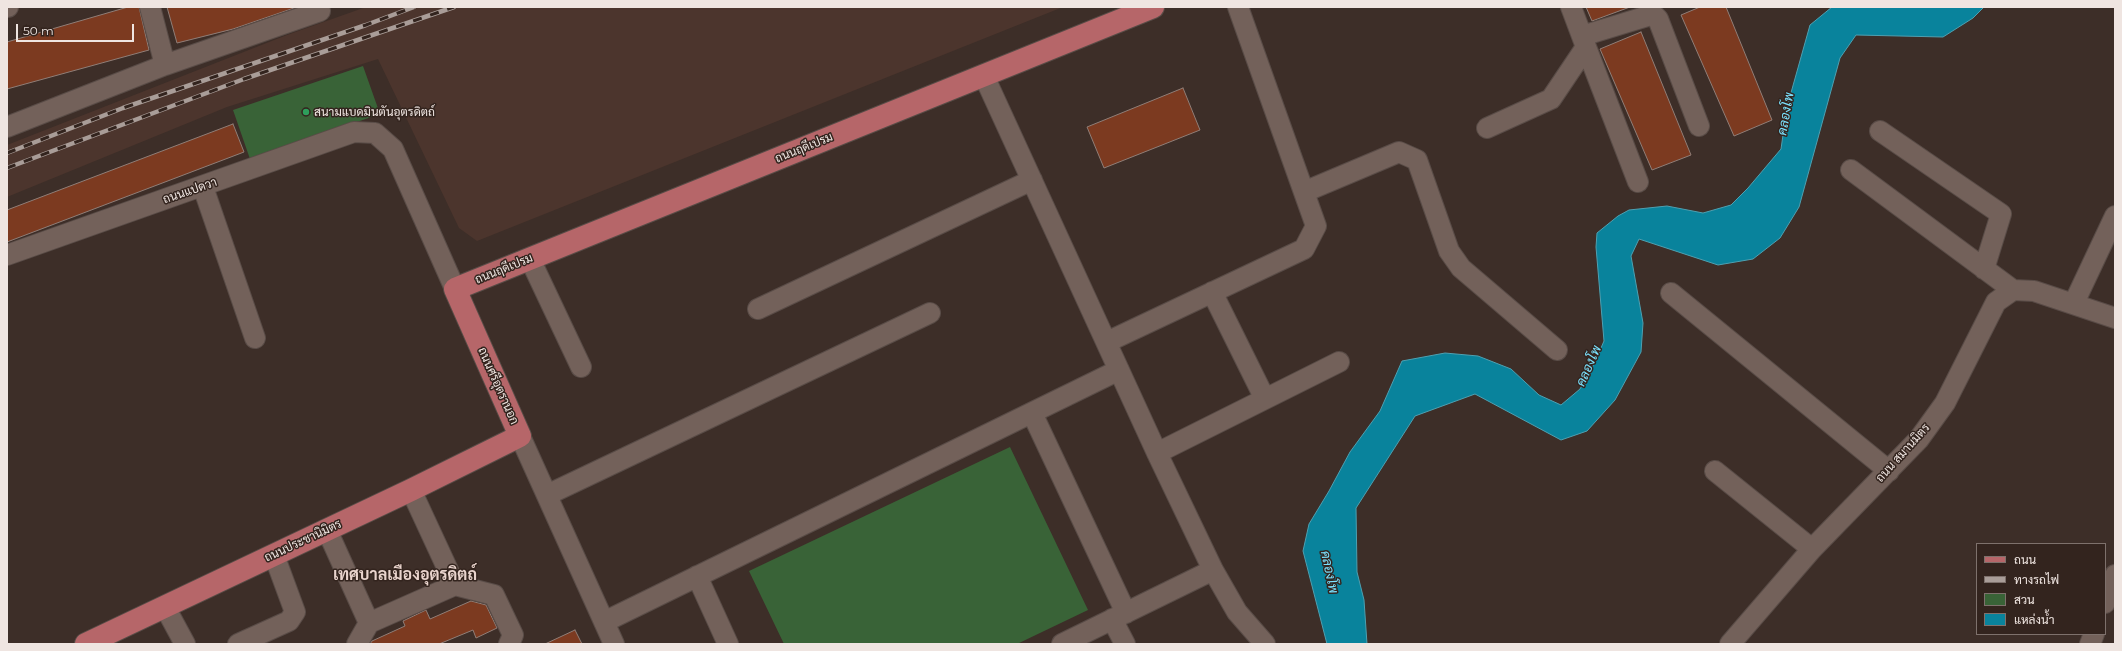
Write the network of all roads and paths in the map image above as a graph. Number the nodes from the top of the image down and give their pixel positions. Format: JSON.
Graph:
{"nodes":[{"id":1,"x":150,"y":7,"type":"edge"},
{"id":2,"x":319,"y":7,"type":"edge"},
{"id":3,"x":1153,"y":7,"type":"edge"},
{"id":4,"x":1238,"y":7,"type":"edge"},
{"id":5,"x":1571,"y":7,"type":"edge"},
{"id":6,"x":1584,"y":42,"type":"junction"},
{"id":7,"x":165,"y":65,"type":"junction"},
{"id":8,"x":984,"y":76,"type":"junction"},
{"id":9,"x":1699,"y":126,"type":"dead end"},
{"id":10,"x":7,"y":127,"type":"edge"},
{"id":11,"x":1487,"y":128,"type":"dead end"},
{"id":12,"x":1880,"y":131,"type":"dead end"},
{"id":13,"x":375,"y":133,"type":"joint"},
{"id":14,"x":1851,"y":170,"type":"dead end"},
{"id":15,"x":1032,"y":180,"type":"junction"},
{"id":16,"x":1638,"y":182,"type":"dead end"},
{"id":17,"x":203,"y":187,"type":"junction"},
{"id":18,"x":1304,"y":192,"type":"junction"},
{"id":19,"x":2115,"y":216,"type":"edge"},
{"id":20,"x":7,"y":255,"type":"edge"},
{"id":21,"x":530,"y":259,"type":"junction"},
{"id":22,"x":1984,"y":269,"type":"junction"},
{"id":23,"x":455,"y":289,"type":"junction"},
{"id":24,"x":2013,"y":290,"type":"junction"},
{"id":25,"x":1212,"y":292,"type":"junction"},
{"id":26,"x":1671,"y":293,"type":"dead end"},
{"id":27,"x":2074,"y":304,"type":"junction"},
{"id":28,"x":758,"y":309,"type":"dead end"},
{"id":29,"x":930,"y":313,"type":"dead end"},
{"id":30,"x":2115,"y":318,"type":"edge"},
{"id":31,"x":255,"y":338,"type":"dead end"},
{"id":32,"x":1107,"y":342,"type":"junction"},
{"id":33,"x":1557,"y":350,"type":"dead end"},
{"id":34,"x":1339,"y":362,"type":"dead end"},
{"id":35,"x":581,"y":367,"type":"dead end"},
{"id":36,"x":1119,"y":370,"type":"junction"},
{"id":37,"x":1265,"y":399,"type":"junction"},
{"id":38,"x":1032,"y":413,"type":"junction"},
{"id":39,"x":520,"y":436,"type":"junction"},
{"id":40,"x":1158,"y":453,"type":"junction"},
{"id":41,"x":1716,"y":471,"type":"dead end"},
{"id":42,"x":1889,"y":471,"type":"junction"},
{"id":43,"x":411,"y":490,"type":"junction"},
{"id":44,"x":546,"y":494,"type":"junction"},
{"id":45,"x":327,"y":530,"type":"junction"},
{"id":46,"x":1812,"y":549,"type":"junction"},
{"id":47,"x":274,"y":555,"type":"junction"},
{"id":48,"x":1213,"y":570,"type":"junction"},
{"id":49,"x":2115,"y":575,"type":"edge"},
{"id":50,"x":697,"y":576,"type":"junction"},
{"id":51,"x":455,"y":585,"type":"junction"},
{"id":52,"x":2106,"y":600,"type":"edge"},
{"id":53,"x":165,"y":607,"type":"junction"},
{"id":54,"x":1119,"y":616,"type":"junction"},
{"id":55,"x":604,"y":622,"type":"junction"},
{"id":56,"x":369,"y":623,"type":"junction"},
{"id":57,"x":93,"y":642,"type":"edge"},
{"id":58,"x":185,"y":644,"type":"edge"},
{"id":59,"x":238,"y":644,"type":"edge"},
{"id":60,"x":357,"y":644,"type":"edge"},
{"id":61,"x":509,"y":644,"type":"edge"},
{"id":62,"x":614,"y":644,"type":"edge"},
{"id":63,"x":728,"y":644,"type":"edge"},
{"id":64,"x":1062,"y":644,"type":"edge"},
{"id":65,"x":1125,"y":644,"type":"edge"},
{"id":66,"x":1265,"y":644,"type":"edge"},
{"id":67,"x":1730,"y":644,"type":"edge"}],
"edges":[{"from":1,"to":7,"type":"street"},
{"from":2,"to":7,"type":"street"},
{"from":3,"to":8,"type":"main road","name":"ถนนฤดีเปรม"},
{"from":4,"to":18,"type":"street"},
{"from":5,"to":6,"type":"street"},
{"from":6,"to":9,"type":"street"},
{"from":6,"to":11,"type":"street"},
{"from":6,"to":16,"type":"street"},
{"from":7,"to":10,"type":"street"},
{"from":8,"to":15,"type":"street"},
{"from":8,"to":21,"type":"main road","name":"ถนนฤดีเปรม"},
{"from":12,"to":22,"type":"street"},
{"from":13,"to":17,"type":"street","name":"ถนนแปดวา"},
{"from":13,"to":23,"type":"street","name":"ถนนศรีอุตรานอก"},
{"from":14,"to":22,"type":"street"},
{"from":15,"to":28,"type":"street"},
{"from":15,"to":32,"type":"street"},
{"from":17,"to":20,"type":"street","name":"ถนนแปดวา"},
{"from":17,"to":31,"type":"street"},
{"from":18,"to":25,"type":"street"},
{"from":18,"to":33,"type":"street"},
{"from":19,"to":27,"type":"street"},
{"from":21,"to":23,"type":"main road","name":"ถนนฤดีเปรม"},
{"from":21,"to":35,"type":"street"},
{"from":22,"to":24,"type":"street"},
{"from":23,"to":39,"type":"main road","name":"ถนนศรีอุตรานอก"},
{"from":24,"to":27,"type":"street"},
{"from":24,"to":42,"type":"street","name":"ถนน สมานมิตร"},
{"from":25,"to":32,"type":"street"},
{"from":25,"to":37,"type":"street"},
{"from":26,"to":42,"type":"street"},
{"from":27,"to":30,"type":"street"},
{"from":29,"to":44,"type":"street"},
{"from":32,"to":36,"type":"street"},
{"from":34,"to":37,"type":"street"},
{"from":36,"to":38,"type":"street"},
{"from":36,"to":40,"type":"street"},
{"from":37,"to":40,"type":"street"},
{"from":38,"to":50,"type":"street"},
{"from":38,"to":54,"type":"street"},
{"from":39,"to":43,"type":"main road","name":"ถนนประชานิมิตร"},
{"from":39,"to":44,"type":"street","name":"ถนนศรีอุตรานอก"},
{"from":40,"to":48,"type":"street"},
{"from":41,"to":46,"type":"street"},
{"from":42,"to":46,"type":"street","name":"ถนน สมานมิตร"},
{"from":43,"to":45,"type":"main road","name":"ถนนประชานิมิตร"},
{"from":43,"to":51,"type":"street"},
{"from":44,"to":55,"type":"street","name":"ถนนศรีอุตรานอก"},
{"from":45,"to":47,"type":"main road","name":"ถนนประชานิมิตร"},
{"from":45,"to":56,"type":"street"},
{"from":46,"to":67,"type":"street","name":"ถนน สมานมิตร"},
{"from":47,"to":53,"type":"main road","name":"ถนนประชานิมิตร"},
{"from":47,"to":59,"type":"street"},
{"from":48,"to":54,"type":"street"},
{"from":48,"to":66,"type":"street"},
{"from":49,"to":52,"type":"street"},
{"from":50,"to":55,"type":"street"},
{"from":50,"to":63,"type":"street"},
{"from":51,"to":56,"type":"street"},
{"from":51,"to":61,"type":"street"},
{"from":53,"to":57,"type":"main road","name":"ถนนประชานิมิตร"},
{"from":53,"to":58,"type":"street"},
{"from":54,"to":64,"type":"street"},
{"from":54,"to":65,"type":"street"},
{"from":55,"to":62,"type":"street","name":"ถนนศรีอุตรานอก"},
{"from":56,"to":60,"type":"street"}]}
